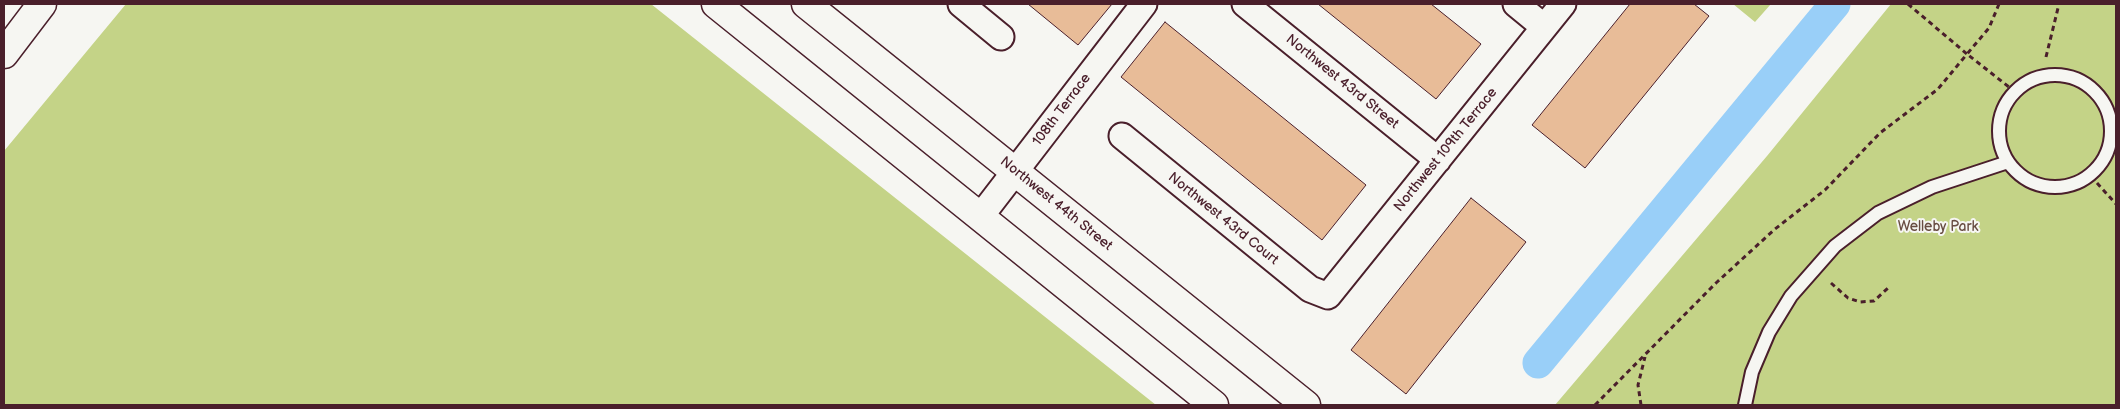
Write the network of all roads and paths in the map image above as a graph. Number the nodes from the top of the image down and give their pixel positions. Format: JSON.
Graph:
{"nodes":[{"id":1,"x":42,"y":4,"type":"edge"},
{"id":2,"x":716,"y":4,"type":"edge"},
{"id":3,"x":806,"y":4,"type":"edge"},
{"id":4,"x":961,"y":4,"type":"edge"},
{"id":5,"x":1144,"y":4,"type":"edge"},
{"id":6,"x":1245,"y":4,"type":"edge"},
{"id":7,"x":1516,"y":4,"type":"edge"},
{"id":8,"x":1563,"y":4,"type":"edge"},
{"id":9,"x":1908,"y":4,"type":"edge"},
{"id":10,"x":1999,"y":4,"type":"edge"},
{"id":11,"x":2059,"y":4,"type":"edge"},
{"id":12,"x":1544,"y":26,"type":"junction"},
{"id":13,"x":1001,"y":37,"type":"dead end"},
{"id":14,"x":4,"y":54,"type":"edge"},
{"id":15,"x":1967,"y":54,"type":"junction"},
{"id":16,"x":2046,"y":57,"type":"dead end"},
{"id":17,"x":2014,"y":91,"type":"junction"},
{"id":18,"x":1122,"y":136,"type":"dead end"},
{"id":19,"x":1438,"y":160,"type":"junction"},
{"id":20,"x":2008,"y":162,"type":"junction"},
{"id":21,"x":1016,"y":172,"type":"junction"},
{"id":22,"x":2097,"y":183,"type":"dead end"},
{"id":23,"x":2116,"y":204,"type":"edge"},
{"id":24,"x":980,"y":217,"type":"junction"},
{"id":25,"x":1825,"y":277,"type":"dead end"},
{"id":26,"x":1888,"y":288,"type":"dead end"},
{"id":27,"x":1328,"y":296,"type":"joint"},
{"id":28,"x":1646,"y":354,"type":"junction"},
{"id":29,"x":1214,"y":405,"type":"edge"},
{"id":30,"x":1306,"y":405,"type":"edge"},
{"id":31,"x":1595,"y":405,"type":"edge"},
{"id":32,"x":1641,"y":405,"type":"edge"},
{"id":33,"x":1745,"y":405,"type":"edge"}],
"edges":[{"from":1,"to":14,"type":"street"},
{"from":2,"to":24,"type":"street"},
{"from":3,"to":21,"type":"street","name":"Northwest 44th Street"},
{"from":4,"to":13,"type":"street"},
{"from":5,"to":21,"type":"street","name":"108th Terrace"},
{"from":6,"to":19,"type":"street","name":"Northwest 43rd Street"},
{"from":7,"to":12,"type":"street"},
{"from":8,"to":12,"type":"street","name":"Northwest 109th Terrace"},
{"from":9,"to":15,"type":"path"},
{"from":10,"to":15,"type":"path"},
{"from":11,"to":16,"type":"path"},
{"from":12,"to":19,"type":"street","name":"Northwest 109th Terrace"},
{"from":15,"to":17,"type":"path"},
{"from":15,"to":28,"type":"path"},
{"from":17,"to":20,"type":"lane"},
{"from":17,"to":20,"type":"lane"},
{"from":18,"to":27,"type":"street","name":"Northwest 43rd Court"},
{"from":19,"to":27,"type":"street","name":"Northwest 109th Terrace"},
{"from":20,"to":33,"type":"lane"},
{"from":21,"to":24,"type":"street","name":"108th Terrace"},
{"from":21,"to":30,"type":"street","name":"Northwest 44th Street"},
{"from":22,"to":23,"type":"path"},
{"from":24,"to":29,"type":"street"},
{"from":25,"to":26,"type":"path"},
{"from":28,"to":31,"type":"path"},
{"from":28,"to":32,"type":"path"}]}
